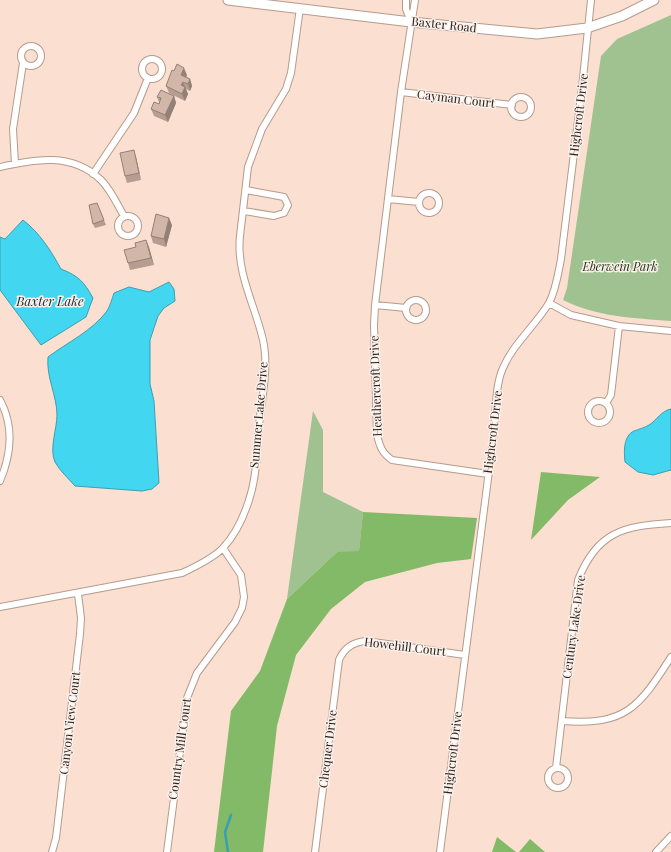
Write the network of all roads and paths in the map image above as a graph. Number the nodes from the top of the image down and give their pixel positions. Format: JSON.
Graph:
{"nodes":[{"id":1,"x":228,"y":0,"type":"edge"},
{"id":2,"x":406,"y":0,"type":"edge"},
{"id":3,"x":415,"y":0,"type":"edge"},
{"id":4,"x":591,"y":0,"type":"edge"},
{"id":5,"x":654,"y":0,"type":"edge"},
{"id":6,"x":300,"y":8,"type":"junction"},
{"id":7,"x":411,"y":22,"type":"junction"},
{"id":8,"x":587,"y":28,"type":"junction"},
{"id":9,"x":24,"y":63,"type":"dead end"},
{"id":10,"x":148,"y":78,"type":"dead end"},
{"id":11,"x":401,"y":92,"type":"junction"},
{"id":12,"x":512,"y":105,"type":"dead end"},
{"id":13,"x":15,"y":164,"type":"junction"},
{"id":14,"x":0,"y":167,"type":"edge"},
{"id":15,"x":93,"y":174,"type":"junction"},
{"id":16,"x":246,"y":190,"type":"junction"},
{"id":17,"x":388,"y":199,"type":"junction"},
{"id":18,"x":419,"y":202,"type":"dead end"},
{"id":19,"x":244,"y":211,"type":"junction"},
{"id":20,"x":124,"y":216,"type":"dead end"},
{"id":21,"x":549,"y":303,"type":"junction"},
{"id":22,"x":375,"y":305,"type":"junction"},
{"id":23,"x":406,"y":308,"type":"dead end"},
{"id":24,"x":619,"y":326,"type":"junction"},
{"id":25,"x":671,"y":331,"type":"edge"},
{"id":26,"x":0,"y":400,"type":"edge"},
{"id":27,"x":606,"y":404,"type":"dead end"},
{"id":28,"x":488,"y":474,"type":"junction"},
{"id":29,"x":0,"y":481,"type":"edge"},
{"id":30,"x":671,"y":523,"type":"edge"},
{"id":31,"x":223,"y":548,"type":"junction"},
{"id":32,"x":78,"y":594,"type":"junction"},
{"id":33,"x":0,"y":607,"type":"edge"},
{"id":34,"x":346,"y":648,"type":"joint"},
{"id":35,"x":464,"y":655,"type":"junction"},
{"id":36,"x":671,"y":657,"type":"edge"},
{"id":37,"x":562,"y":721,"type":"junction"},
{"id":38,"x":556,"y":768,"type":"dead end"},
{"id":39,"x":671,"y":836,"type":"edge"},
{"id":40,"x":52,"y":852,"type":"edge"},
{"id":41,"x":166,"y":852,"type":"edge"},
{"id":42,"x":315,"y":852,"type":"edge"},
{"id":43,"x":440,"y":852,"type":"edge"},
{"id":44,"x":656,"y":852,"type":"edge"}],
"edges":[{"from":1,"to":6,"type":"main road","name":"Baxter Road"},
{"from":2,"to":7,"type":"street","name":"Heathercroft Drive"},
{"from":3,"to":7,"type":"street","name":"Heathercroft Drive"},
{"from":4,"to":8,"type":"street","name":"Highcroft Drive"},
{"from":5,"to":8,"type":"main road","name":"Baxter Road"},
{"from":6,"to":7,"type":"main road","name":"Baxter Road"},
{"from":6,"to":16,"type":"street","name":"Summer Lake Drive"},
{"from":7,"to":8,"type":"main road","name":"Baxter Road"},
{"from":7,"to":11,"type":"street","name":"Heathercroft Drive"},
{"from":8,"to":21,"type":"street","name":"Highcroft Drive"},
{"from":9,"to":13,"type":"street"},
{"from":10,"to":15,"type":"street"},
{"from":11,"to":12,"type":"street","name":"Cayman Court"},
{"from":11,"to":17,"type":"street","name":"Heathercroft Drive"},
{"from":13,"to":14,"type":"street"},
{"from":13,"to":15,"type":"street"},
{"from":15,"to":20,"type":"street"},
{"from":16,"to":19,"type":"street","name":"Summer Lake Drive"},
{"from":16,"to":19,"type":"street"},
{"from":17,"to":18,"type":"street"},
{"from":17,"to":22,"type":"street","name":"Heathercroft Drive"},
{"from":19,"to":31,"type":"street","name":"Summer Lake Drive"},
{"from":21,"to":24,"type":"street"},
{"from":21,"to":28,"type":"street","name":"Highcroft Drive"},
{"from":22,"to":23,"type":"street"},
{"from":22,"to":28,"type":"street","name":"Heathercroft Drive"},
{"from":24,"to":25,"type":"street"},
{"from":24,"to":27,"type":"street"},
{"from":26,"to":29,"type":"street"},
{"from":28,"to":35,"type":"street","name":"Highcroft Drive"},
{"from":30,"to":37,"type":"street","name":"Century Lake Drive"},
{"from":31,"to":32,"type":"street","name":"Summer Lake Drive"},
{"from":31,"to":41,"type":"street","name":"Country Mill Court"},
{"from":32,"to":33,"type":"street","name":"Summer Lake Drive"},
{"from":32,"to":40,"type":"street","name":"Canyon View Court"},
{"from":34,"to":35,"type":"street","name":"Howehill Court"},
{"from":34,"to":42,"type":"street","name":"Chequer Drive"},
{"from":35,"to":43,"type":"street","name":"Highcroft Drive"},
{"from":36,"to":37,"type":"street"},
{"from":37,"to":38,"type":"street","name":"Century Lake Drive"},
{"from":39,"to":44,"type":"street"}]}
